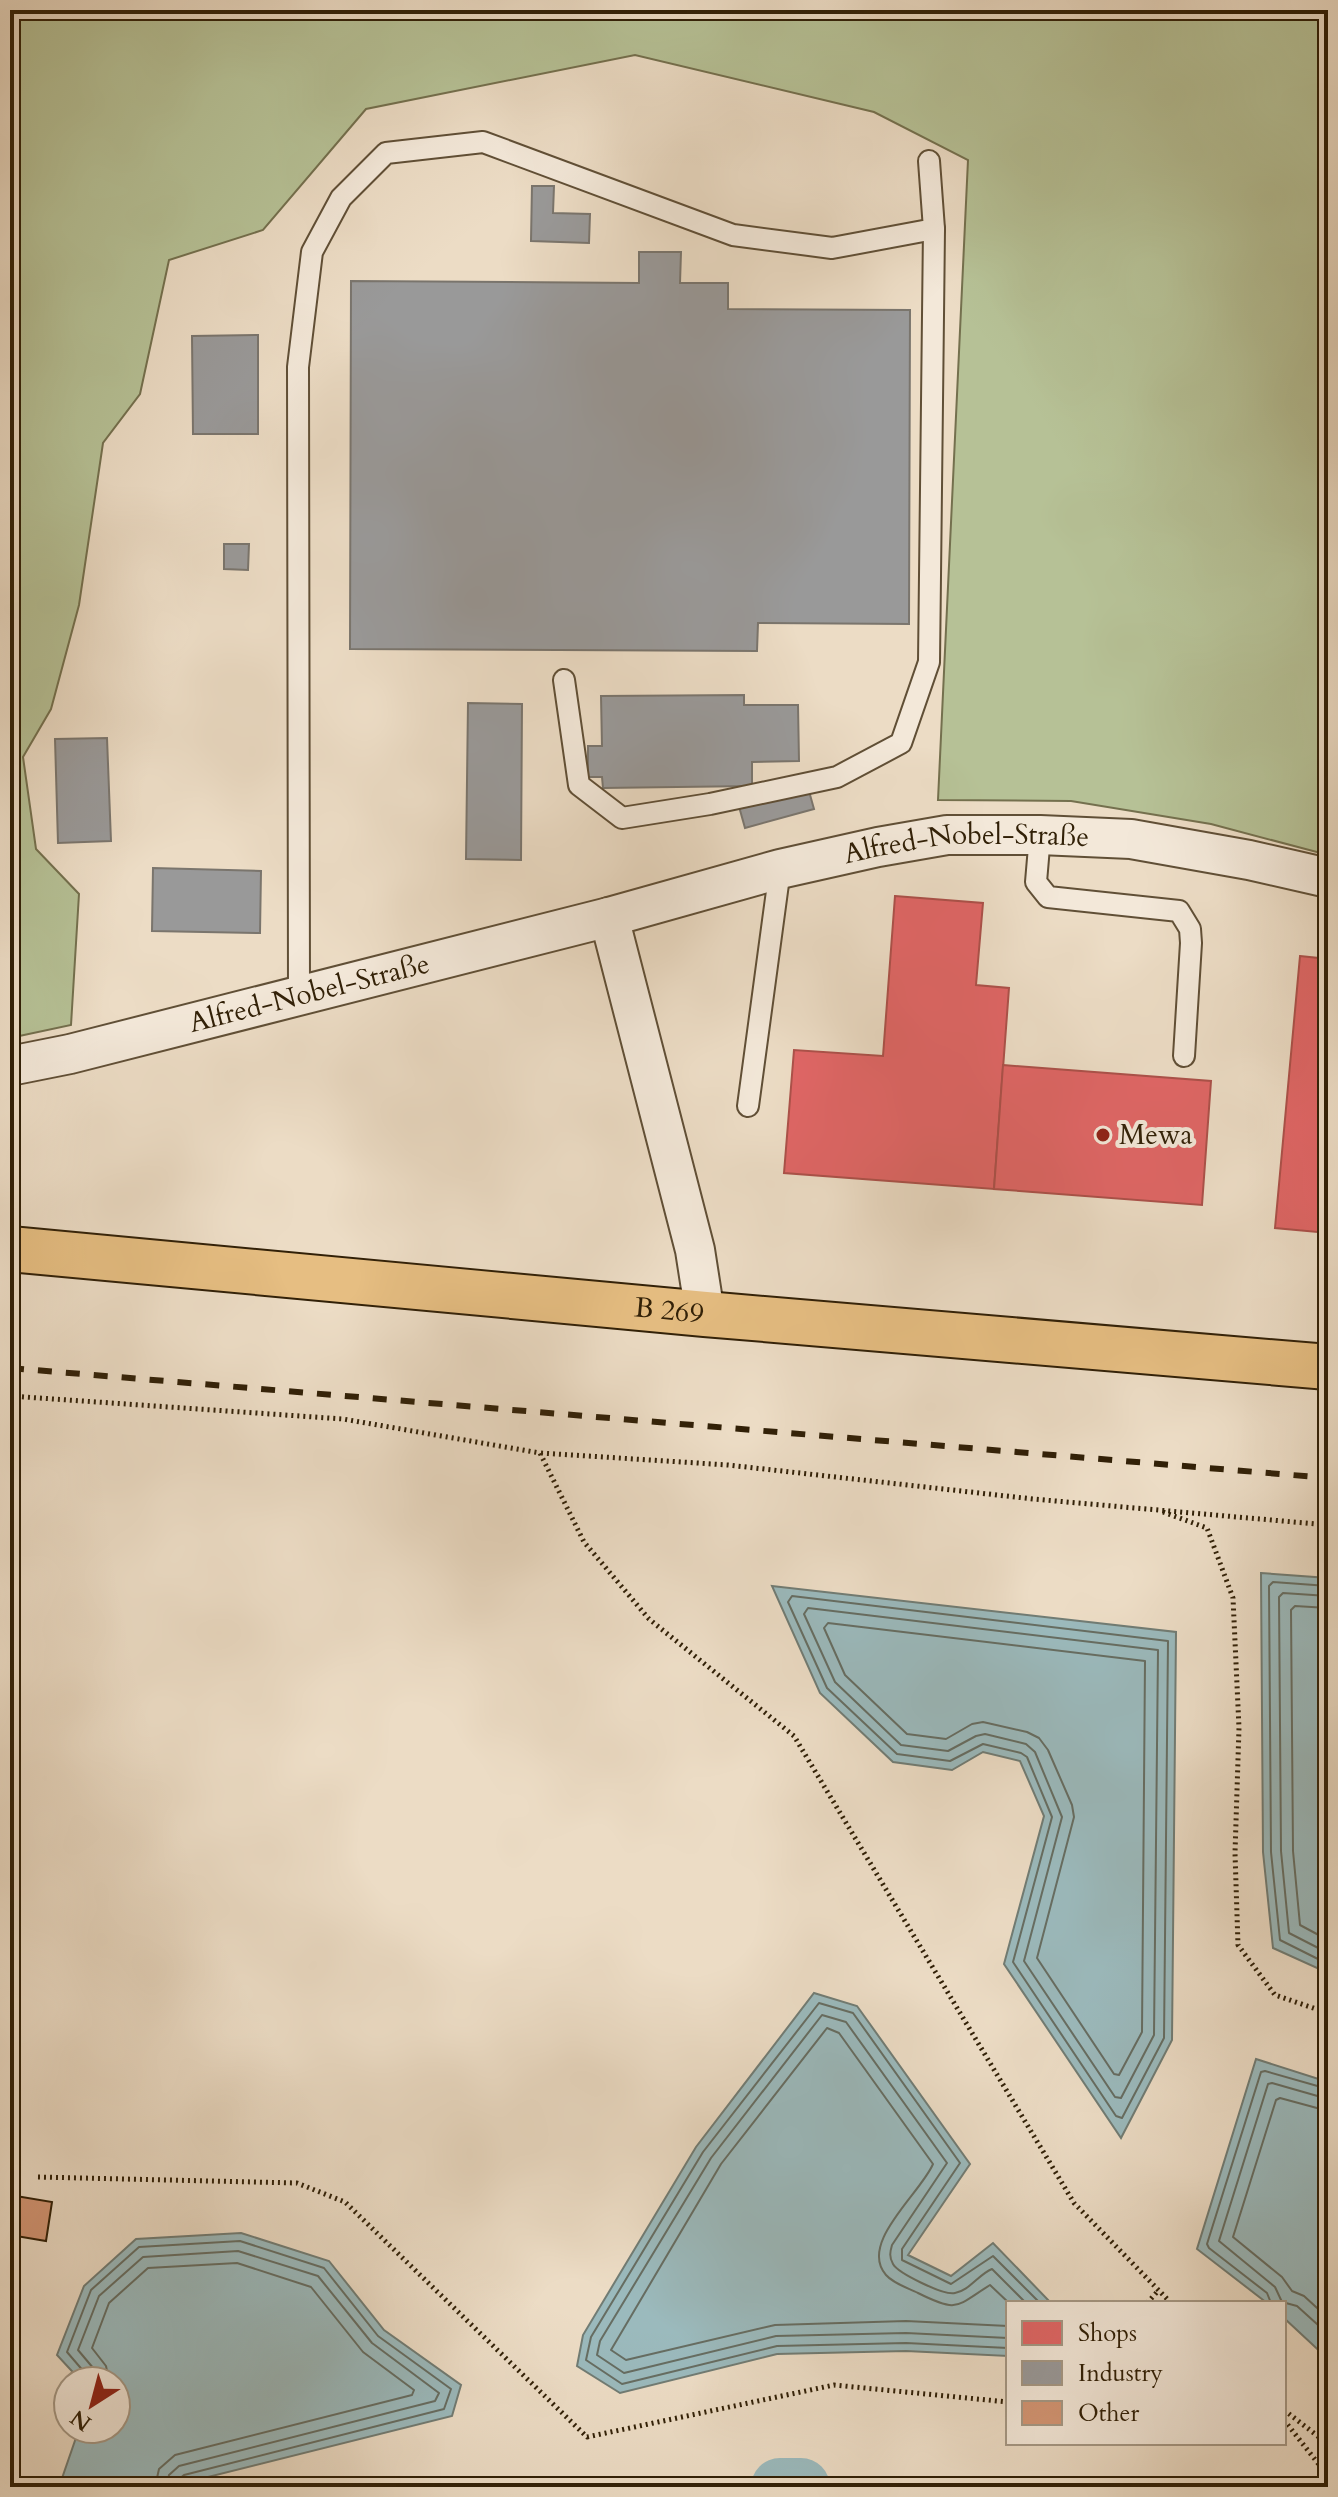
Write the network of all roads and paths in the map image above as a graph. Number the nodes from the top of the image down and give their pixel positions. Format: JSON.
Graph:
{"nodes":[{"id":1,"x":929,"y":161,"type":"dead end"},
{"id":2,"x":934,"y":229,"type":"junction"},
{"id":3,"x":564,"y":680,"type":"dead end"},
{"id":4,"x":1040,"y":835,"type":"junction"},
{"id":5,"x":780,"y":869,"type":"junction"},
{"id":6,"x":1328,"y":878,"type":"edge"},
{"id":7,"x":609,"y":917,"type":"junction"},
{"id":8,"x":299,"y":996,"type":"junction"},
{"id":9,"x":1184,"y":1056,"type":"dead end"},
{"id":10,"x":10,"y":1066,"type":"edge"},
{"id":11,"x":748,"y":1106,"type":"dead end"},
{"id":12,"x":10,"y":1249,"type":"edge"},
{"id":13,"x":705,"y":1314,"type":"junction"},
{"id":14,"x":1328,"y":1367,"type":"edge"},
{"id":15,"x":10,"y":1396,"type":"edge"},
{"id":16,"x":540,"y":1453,"type":"junction"},
{"id":17,"x":1154,"y":1509,"type":"junction"},
{"id":18,"x":1328,"y":1525,"type":"edge"},
{"id":19,"x":1328,"y":2013,"type":"edge"},
{"id":20,"x":38,"y":2177,"type":"dead end"},
{"id":21,"x":1158,"y":2291,"type":"junction"},
{"id":22,"x":1149,"y":2301,"type":"edge"},
{"id":23,"x":1169,"y":2301,"type":"edge"},
{"id":24,"x":1006,"y":2402,"type":"edge"},
{"id":25,"x":1286,"y":2412,"type":"edge"},
{"id":26,"x":1286,"y":2423,"type":"edge"},
{"id":27,"x":1328,"y":2444,"type":"edge"},
{"id":28,"x":1328,"y":2476,"type":"edge"}],
"edges":[{"from":1,"to":2,"type":"lane"},
{"from":2,"to":3,"type":"lane"},
{"from":2,"to":8,"type":"lane"},
{"from":4,"to":5,"type":"street","name":"Alfred-Nobel-Straße"},
{"from":4,"to":6,"type":"street","name":"Alfred-Nobel-Straße"},
{"from":4,"to":9,"type":"lane"},
{"from":5,"to":7,"type":"street","name":"Alfred-Nobel-Straße"},
{"from":5,"to":11,"type":"lane"},
{"from":7,"to":8,"type":"street","name":"Alfred-Nobel-Straße"},
{"from":7,"to":13,"type":"street"},
{"from":8,"to":10,"type":"street","name":"Alfred-Nobel-Straße"},
{"from":12,"to":13,"type":"main road","name":"B 269","number":"B 269"},
{"from":13,"to":14,"type":"main road","name":"B 269","number":"B 269"},
{"from":15,"to":16,"type":"path"},
{"from":16,"to":17,"type":"path"},
{"from":16,"to":21,"type":"path"},
{"from":17,"to":18,"type":"path"},
{"from":17,"to":19,"type":"path"},
{"from":20,"to":24,"type":"path"},
{"from":21,"to":22,"type":"path"},
{"from":21,"to":23,"type":"path"},
{"from":25,"to":27,"type":"path"},
{"from":26,"to":28,"type":"path"}]}
